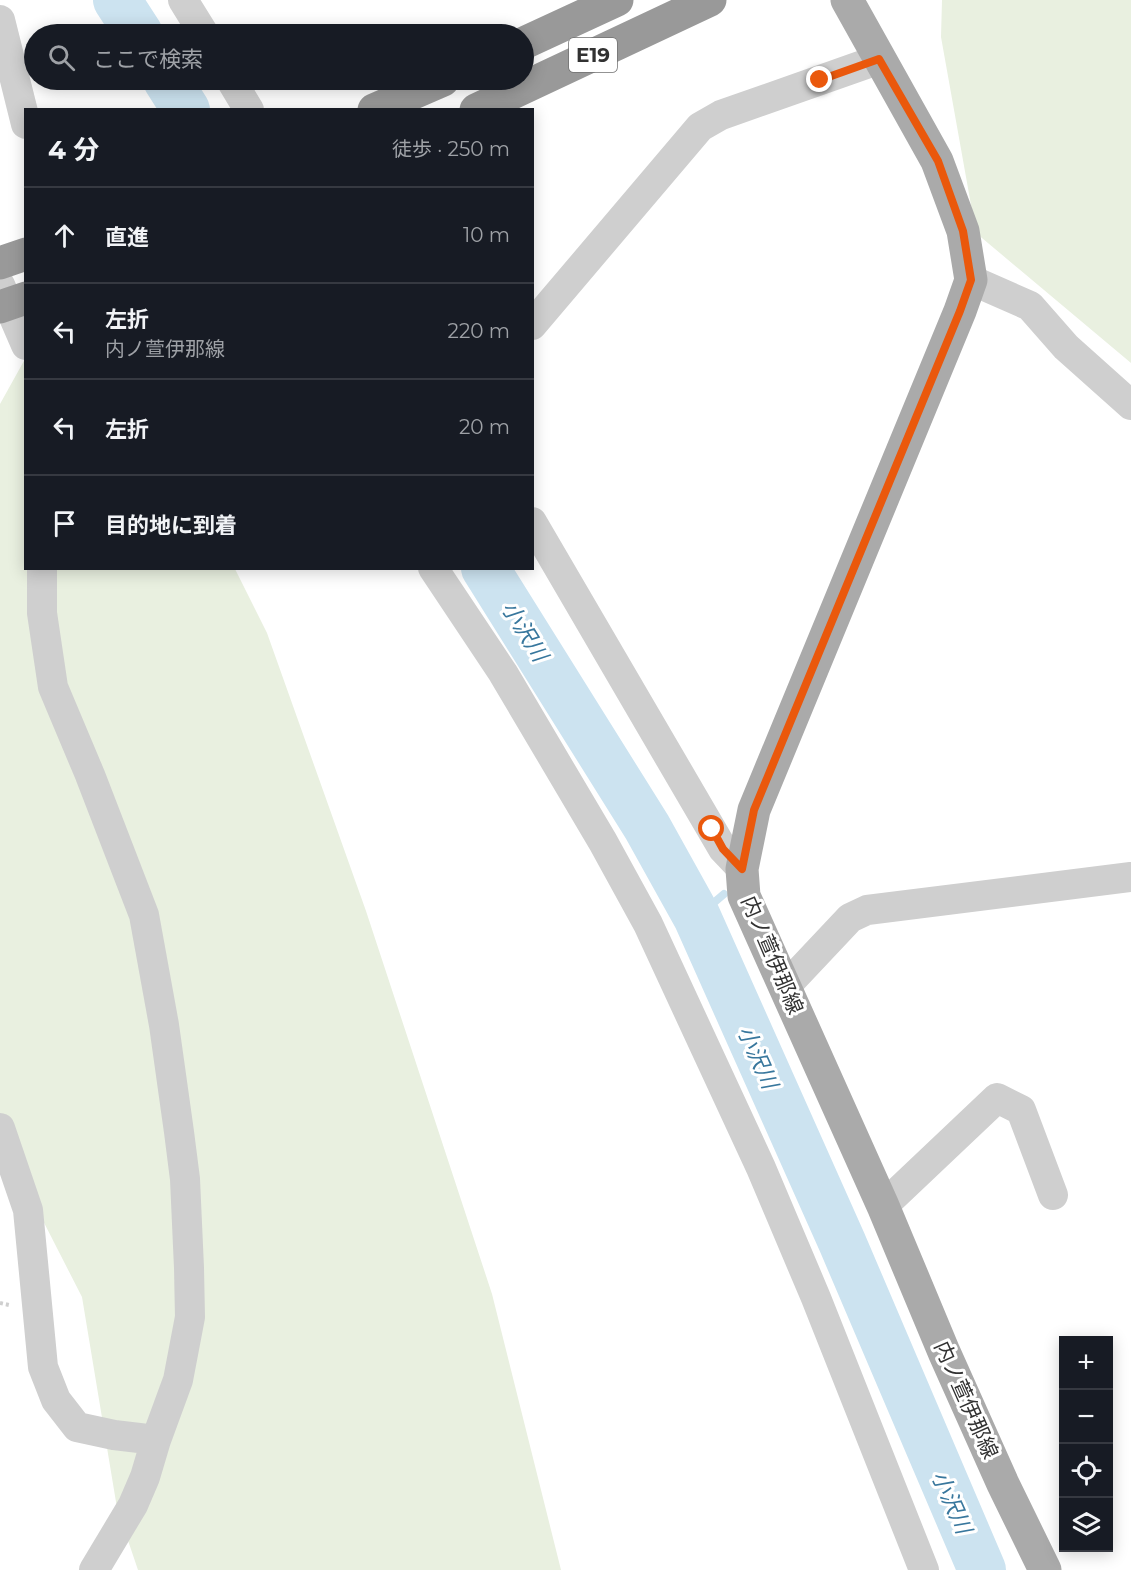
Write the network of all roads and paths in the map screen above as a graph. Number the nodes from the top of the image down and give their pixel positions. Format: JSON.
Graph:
{"nodes":[{"id":1,"x":183,"y":0,"type":"edge"},
{"id":2,"x":616,"y":0,"type":"edge"},
{"id":3,"x":710,"y":0,"type":"edge"},
{"id":4,"x":847,"y":0,"type":"edge"},
{"id":5,"x":0,"y":20,"type":"edge"},
{"id":6,"x":198,"y":24,"type":"edge"},
{"id":7,"x":534,"y":39,"type":"edge"},
{"id":8,"x":879,"y":59,"type":"junction"},
{"id":9,"x":534,"y":83,"type":"edge"},
{"id":10,"x":237,"y":90,"type":"edge"},
{"id":11,"x":420,"y":90,"type":"edge"},
{"id":12,"x":519,"y":90,"type":"edge"},
{"id":13,"x":248,"y":108,"type":"edge"},
{"id":14,"x":379,"y":108,"type":"edge"},
{"id":15,"x":480,"y":108,"type":"edge"},
{"id":16,"x":24,"y":116,"type":"edge"},
{"id":17,"x":24,"y":255,"type":"edge"},
{"id":18,"x":0,"y":263,"type":"edge"},
{"id":19,"x":971,"y":280,"type":"junction"},
{"id":20,"x":0,"y":285,"type":"edge"},
{"id":21,"x":24,"y":299,"type":"edge"},
{"id":22,"x":0,"y":308,"type":"edge"},
{"id":23,"x":534,"y":323,"type":"edge"},
{"id":24,"x":24,"y":340,"type":"edge"},
{"id":25,"x":1131,"y":405,"type":"edge"},
{"id":26,"x":534,"y":525,"type":"edge"},
{"id":27,"x":42,"y":570,"type":"edge"},
{"id":28,"x":434,"y":570,"type":"edge"},
{"id":29,"x":742,"y":869,"type":"junction"},
{"id":30,"x":1131,"y":877,"type":"edge"},
{"id":31,"x":785,"y":987,"type":"junction"},
{"id":32,"x":0,"y":1128,"type":"edge"},
{"id":33,"x":1053,"y":1195,"type":"dead end"},
{"id":34,"x":883,"y":1206,"type":"junction"},
{"id":35,"x":156,"y":1440,"type":"junction"},
{"id":36,"x":94,"y":1570,"type":"edge"},
{"id":37,"x":924,"y":1570,"type":"edge"},
{"id":38,"x":1045,"y":1570,"type":"edge"}],
"edges":[{"from":1,"to":6,"type":"street"},
{"from":2,"to":7,"type":"highway","number":"E19"},
{"from":3,"to":9,"type":"highway","number":"E19"},
{"from":4,"to":8,"type":"main road","name":"内ノ萱伊那線"},
{"from":5,"to":16,"type":"street"},
{"from":8,"to":19,"type":"main road","name":"内ノ萱伊那線"},
{"from":8,"to":23,"type":"street"},
{"from":10,"to":13,"type":"street"},
{"from":11,"to":14,"type":"highway"},
{"from":12,"to":15,"type":"highway","number":"E19"},
{"from":17,"to":18,"type":"highway"},
{"from":19,"to":25,"type":"street"},
{"from":19,"to":29,"type":"main road","name":"内ノ萱伊那線"},
{"from":20,"to":24,"type":"street"},
{"from":21,"to":22,"type":"highway","bridge":true},
{"from":26,"to":29,"type":"street"},
{"from":27,"to":35,"type":"street"},
{"from":28,"to":37,"type":"street"},
{"from":29,"to":31,"type":"main road","name":"内ノ萱伊那線"},
{"from":30,"to":31,"type":"street"},
{"from":31,"to":34,"type":"main road","name":"内ノ萱伊那線"},
{"from":32,"to":35,"type":"street"},
{"from":33,"to":34,"type":"street"},
{"from":34,"to":38,"type":"main road","name":"内ノ萱伊那線"},
{"from":35,"to":36,"type":"street"}]}
